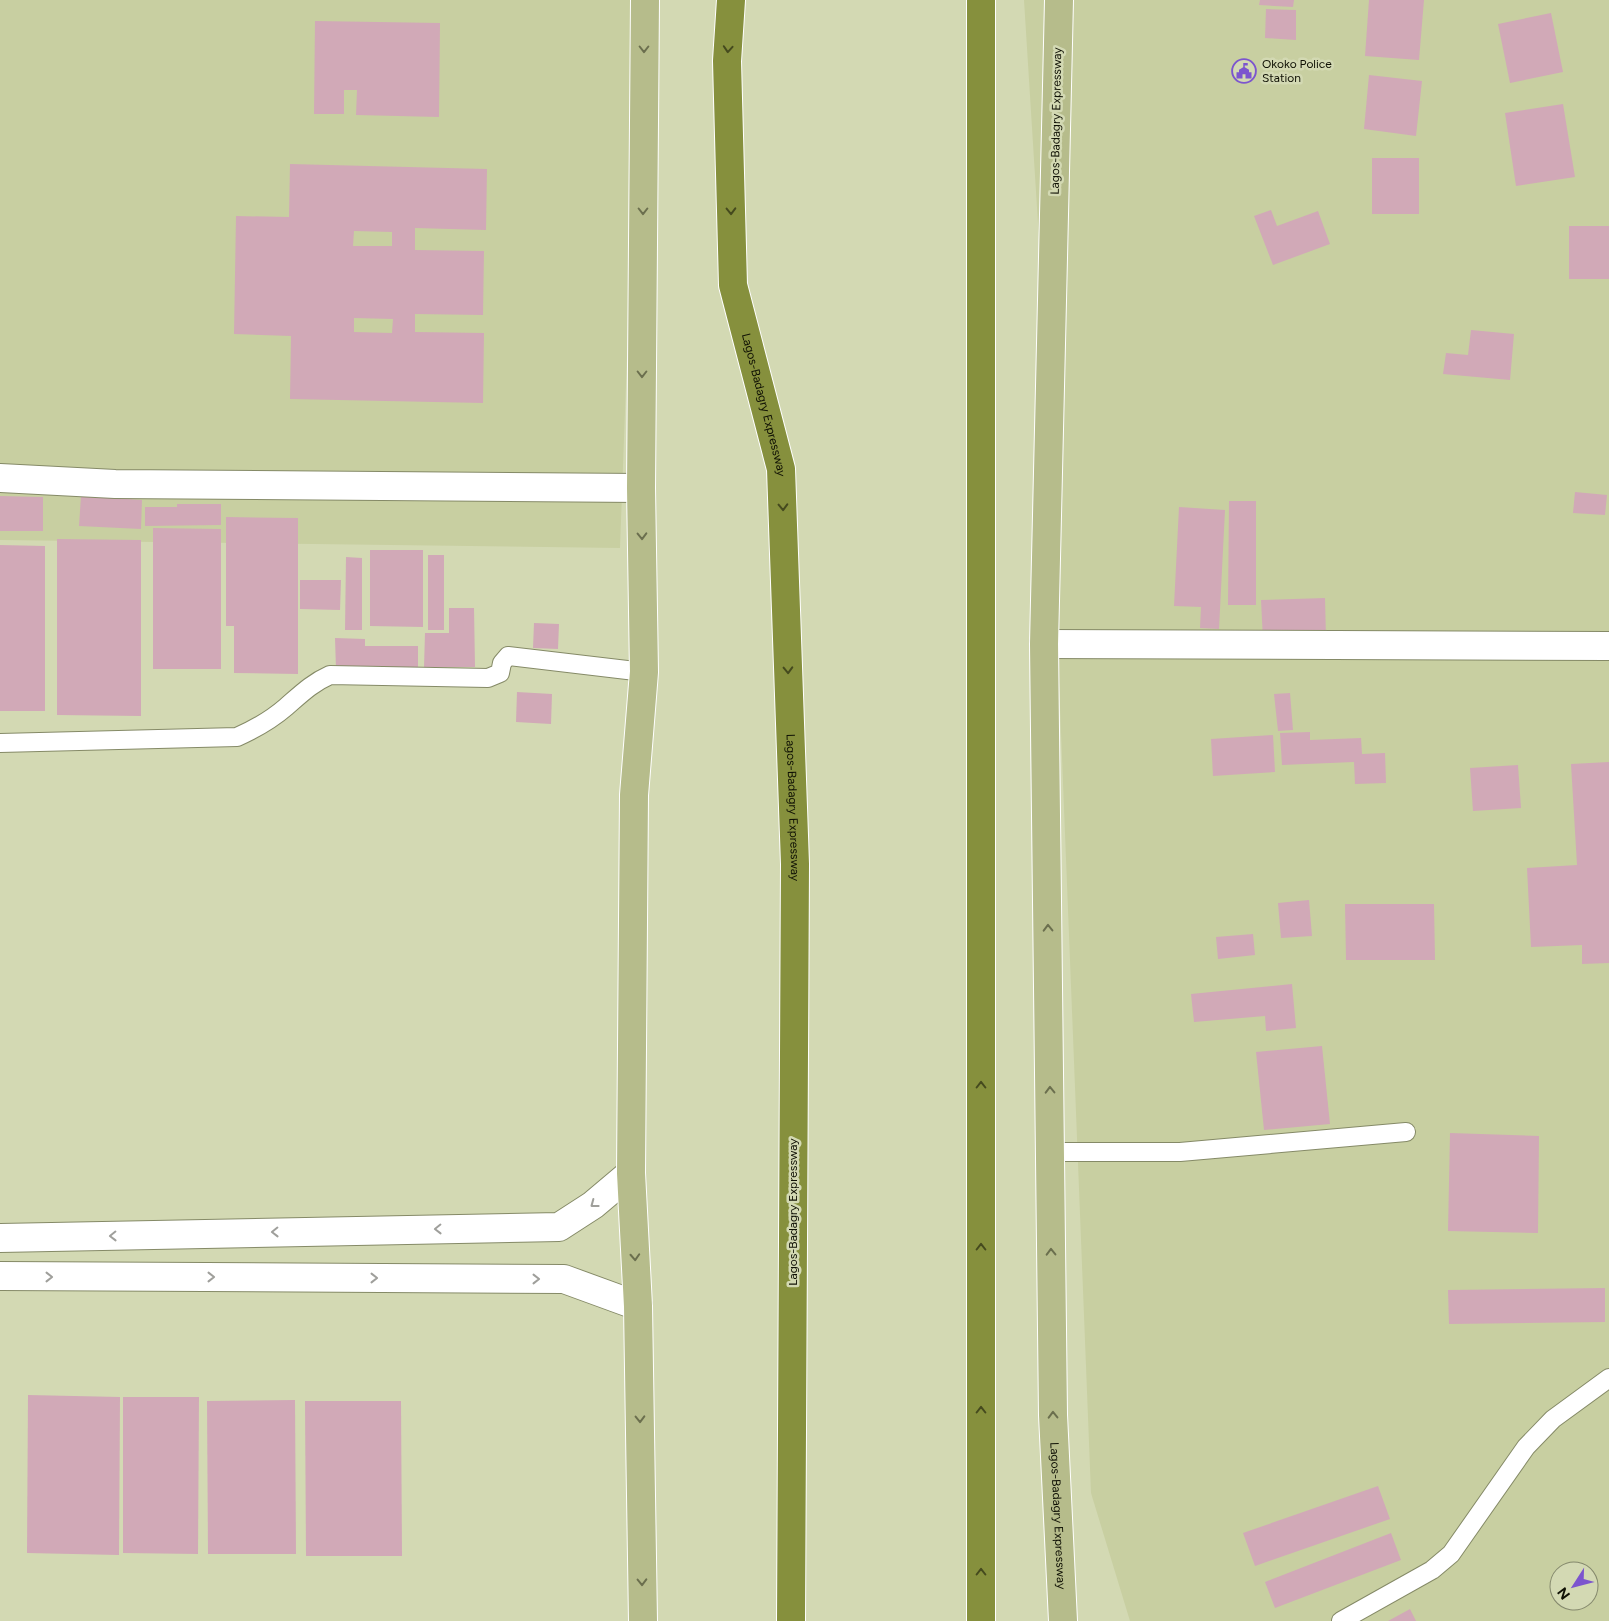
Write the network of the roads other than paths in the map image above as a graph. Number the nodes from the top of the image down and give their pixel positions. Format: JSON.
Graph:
{"nodes":[{"id":1,"x":645,"y":0,"type":"edge"},
{"id":2,"x":731,"y":0,"type":"edge"},
{"id":3,"x":981,"y":0,"type":"edge"},
{"id":4,"x":1059,"y":0,"type":"edge"},
{"id":5,"x":0,"y":478,"type":"edge"},
{"id":6,"x":641,"y":488,"type":"junction"},
{"id":7,"x":1044,"y":644,"type":"junction"},
{"id":8,"x":1609,"y":646,"type":"edge"},
{"id":9,"x":644,"y":672,"type":"junction"},
{"id":10,"x":0,"y":743,"type":"edge"},
{"id":11,"x":1406,"y":1132,"type":"dead end"},
{"id":12,"x":1050,"y":1152,"type":"junction"},
{"id":13,"x":631,"y":1173,"type":"junction"},
{"id":14,"x":0,"y":1238,"type":"edge"},
{"id":15,"x":0,"y":1276,"type":"edge"},
{"id":16,"x":638,"y":1306,"type":"junction"},
{"id":17,"x":1609,"y":1378,"type":"edge"},
{"id":18,"x":643,"y":1621,"type":"edge"},
{"id":19,"x":791,"y":1621,"type":"edge"},
{"id":20,"x":981,"y":1621,"type":"edge"},
{"id":21,"x":1063,"y":1621,"type":"edge"},
{"id":22,"x":1341,"y":1621,"type":"edge"}],
"edges":[{"from":1,"to":6,"type":"main road","one_way":true},
{"from":2,"to":19,"type":"highway","name":"Lagos-Badagry Expressway","one_way":true},
{"from":20,"to":3,"type":"highway","one_way":true},
{"from":4,"to":7,"type":"main road","name":"Lagos-Badagry Expressway"},
{"from":5,"to":6,"type":"street"},
{"from":6,"to":9,"type":"main road","one_way":true},
{"from":7,"to":8,"type":"street"},
{"from":12,"to":7,"type":"main road","name":"Lagos-Badagry Expressway","one_way":true},
{"from":9,"to":10,"type":"lane"},
{"from":9,"to":13,"type":"main road"},
{"from":11,"to":12,"type":"lane"},
{"from":21,"to":12,"type":"main road","name":"Lagos-Badagry Expressway","one_way":true},
{"from":13,"to":14,"type":"street","one_way":true},
{"from":13,"to":16,"type":"main road","one_way":true},
{"from":15,"to":16,"type":"street","one_way":true},
{"from":16,"to":18,"type":"main road","one_way":true},
{"from":17,"to":22,"type":"lane"}]}
